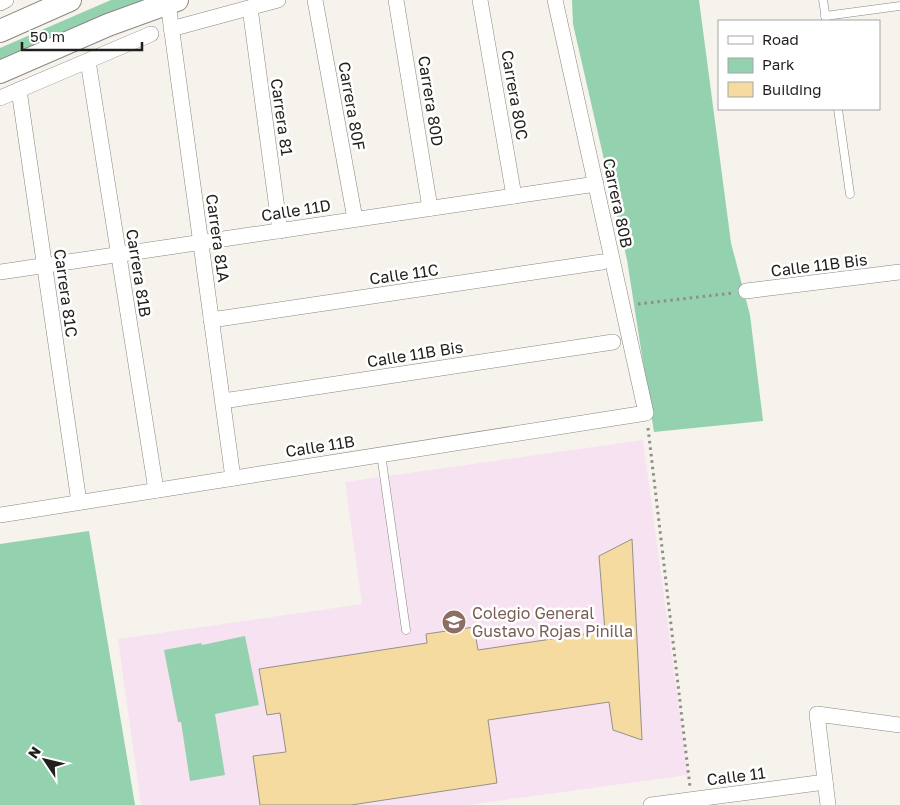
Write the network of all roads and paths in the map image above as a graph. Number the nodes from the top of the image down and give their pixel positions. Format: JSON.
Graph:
{"nodes":[{"id":1,"x":6,"y":0,"type":"edge"},
{"id":2,"x":278,"y":0,"type":"edge"},
{"id":3,"x":315,"y":0,"type":"edge"},
{"id":4,"x":396,"y":0,"type":"edge"},
{"id":5,"x":480,"y":0,"type":"edge"},
{"id":6,"x":555,"y":0,"type":"edge"},
{"id":7,"x":823,"y":0,"type":"edge"},
{"id":8,"x":173,"y":2,"type":"edge"},
{"id":9,"x":0,"y":3,"type":"edge"},
{"id":10,"x":59,"y":3,"type":"edge"},
{"id":11,"x":900,"y":6,"type":"edge"},
{"id":12,"x":250,"y":8,"type":"junction"},
{"id":13,"x":826,"y":19,"type":"edge"},
{"id":14,"x":171,"y":29,"type":"junction"},
{"id":15,"x":0,"y":31,"type":"edge"},
{"id":16,"x":151,"y":34,"type":"dead end"},
{"id":17,"x":88,"y":61,"type":"junction"},
{"id":18,"x":0,"y":72,"type":"edge"},
{"id":19,"x":19,"y":90,"type":"junction"},
{"id":20,"x":0,"y":98,"type":"edge"},
{"id":21,"x":838,"y":110,"type":"edge"},
{"id":22,"x":596,"y":184,"type":"junction"},
{"id":23,"x":850,"y":194,"type":"dead end"},
{"id":24,"x":514,"y":196,"type":"junction"},
{"id":25,"x":430,"y":208,"type":"junction"},
{"id":26,"x":355,"y":219,"type":"junction"},
{"id":27,"x":280,"y":230,"type":"junction"},
{"id":28,"x":201,"y":242,"type":"junction"},
{"id":29,"x":118,"y":254,"type":"junction"},
{"id":30,"x":602,"y":262,"type":"dead end"},
{"id":31,"x":44,"y":265,"type":"junction"},
{"id":32,"x":0,"y":272,"type":"edge"},
{"id":33,"x":900,"y":272,"type":"edge"},
{"id":34,"x":746,"y":291,"type":"joint"},
{"id":35,"x":622,"y":306,"type":"junction"},
{"id":36,"x":211,"y":320,"type":"junction"},
{"id":37,"x":613,"y":342,"type":"dead end"},
{"id":38,"x":223,"y":402,"type":"junction"},
{"id":39,"x":646,"y":413,"type":"junction"},
{"id":40,"x":381,"y":454,"type":"junction"},
{"id":41,"x":233,"y":478,"type":"junction"},
{"id":42,"x":156,"y":490,"type":"junction"},
{"id":43,"x":79,"y":502,"type":"junction"},
{"id":44,"x":0,"y":514,"type":"edge"},
{"id":45,"x":406,"y":630,"type":"dead end"},
{"id":46,"x":900,"y":725,"type":"edge"},
{"id":47,"x":825,"y":782,"type":"junction"},
{"id":48,"x":739,"y":799,"type":"edge"},
{"id":49,"x":691,"y":802,"type":"edge"},
{"id":50,"x":651,"y":805,"type":"edge"},
{"id":51,"x":828,"y":805,"type":"edge"}],
"edges":[{"from":1,"to":9,"type":"street"},
{"from":2,"to":12,"type":"street"},
{"from":3,"to":26,"type":"street","name":"Carrera 80F"},
{"from":4,"to":25,"type":"street","name":"Carrera 80D"},
{"from":5,"to":24,"type":"street","name":"Carrera 80C"},
{"from":6,"to":22,"type":"street","name":"Carrera 80B"},
{"from":7,"to":13,"type":"lane"},
{"from":8,"to":14,"type":"street","name":"Carrera 81A"},
{"from":8,"to":18,"type":"main road"},
{"from":10,"to":15,"type":"main road"},
{"from":11,"to":13,"type":"lane"},
{"from":12,"to":14,"type":"street"},
{"from":12,"to":27,"type":"street","name":"Carrera 81"},
{"from":14,"to":28,"type":"street","name":"Carrera 81A"},
{"from":16,"to":17,"type":"street"},
{"from":17,"to":19,"type":"street"},
{"from":17,"to":29,"type":"street","name":"Carrera 81B"},
{"from":19,"to":20,"type":"street"},
{"from":19,"to":31,"type":"street","name":"Carrera 81C"},
{"from":21,"to":23,"type":"lane"},
{"from":22,"to":24,"type":"street","name":"Calle 11D"},
{"from":22,"to":35,"type":"street","name":"Carrera 80B"},
{"from":24,"to":25,"type":"street","name":"Calle 11D"},
{"from":25,"to":26,"type":"street","name":"Calle 11D"},
{"from":26,"to":27,"type":"street","name":"Calle 11D"},
{"from":27,"to":28,"type":"street","name":"Calle 11D"},
{"from":28,"to":29,"type":"street","name":"Calle 11D"},
{"from":28,"to":36,"type":"street","name":"Carrera 81A"},
{"from":29,"to":31,"type":"street","name":"Calle 11D"},
{"from":29,"to":42,"type":"street","name":"Carrera 81B"},
{"from":30,"to":36,"type":"street","name":"Calle 11C"},
{"from":31,"to":32,"type":"street","name":"Calle 11D"},
{"from":31,"to":43,"type":"street","name":"Carrera 81C"},
{"from":33,"to":34,"type":"street","name":"Calle 11B Bis"},
{"from":34,"to":35,"type":"path"},
{"from":35,"to":39,"type":"street","name":"Carrera 80B"},
{"from":36,"to":38,"type":"street","name":"Carrera 81A"},
{"from":37,"to":38,"type":"street","name":"Calle 11B Bis"},
{"from":38,"to":41,"type":"street","name":"Carrera 81A"},
{"from":39,"to":40,"type":"street","name":"Calle 11B"},
{"from":39,"to":49,"type":"path"},
{"from":40,"to":41,"type":"street","name":"Calle 11B"},
{"from":40,"to":45,"type":"lane"},
{"from":41,"to":42,"type":"street","name":"Calle 11B"},
{"from":42,"to":43,"type":"street","name":"Calle 11B"},
{"from":43,"to":44,"type":"street","name":"Calle 11B"},
{"from":46,"to":47,"type":"street"},
{"from":47,"to":48,"type":"street","name":"Calle 11"},
{"from":47,"to":51,"type":"street"},
{"from":48,"to":49,"type":"street","name":"Calle 11"},
{"from":49,"to":50,"type":"street","name":"Calle 11"}]}
